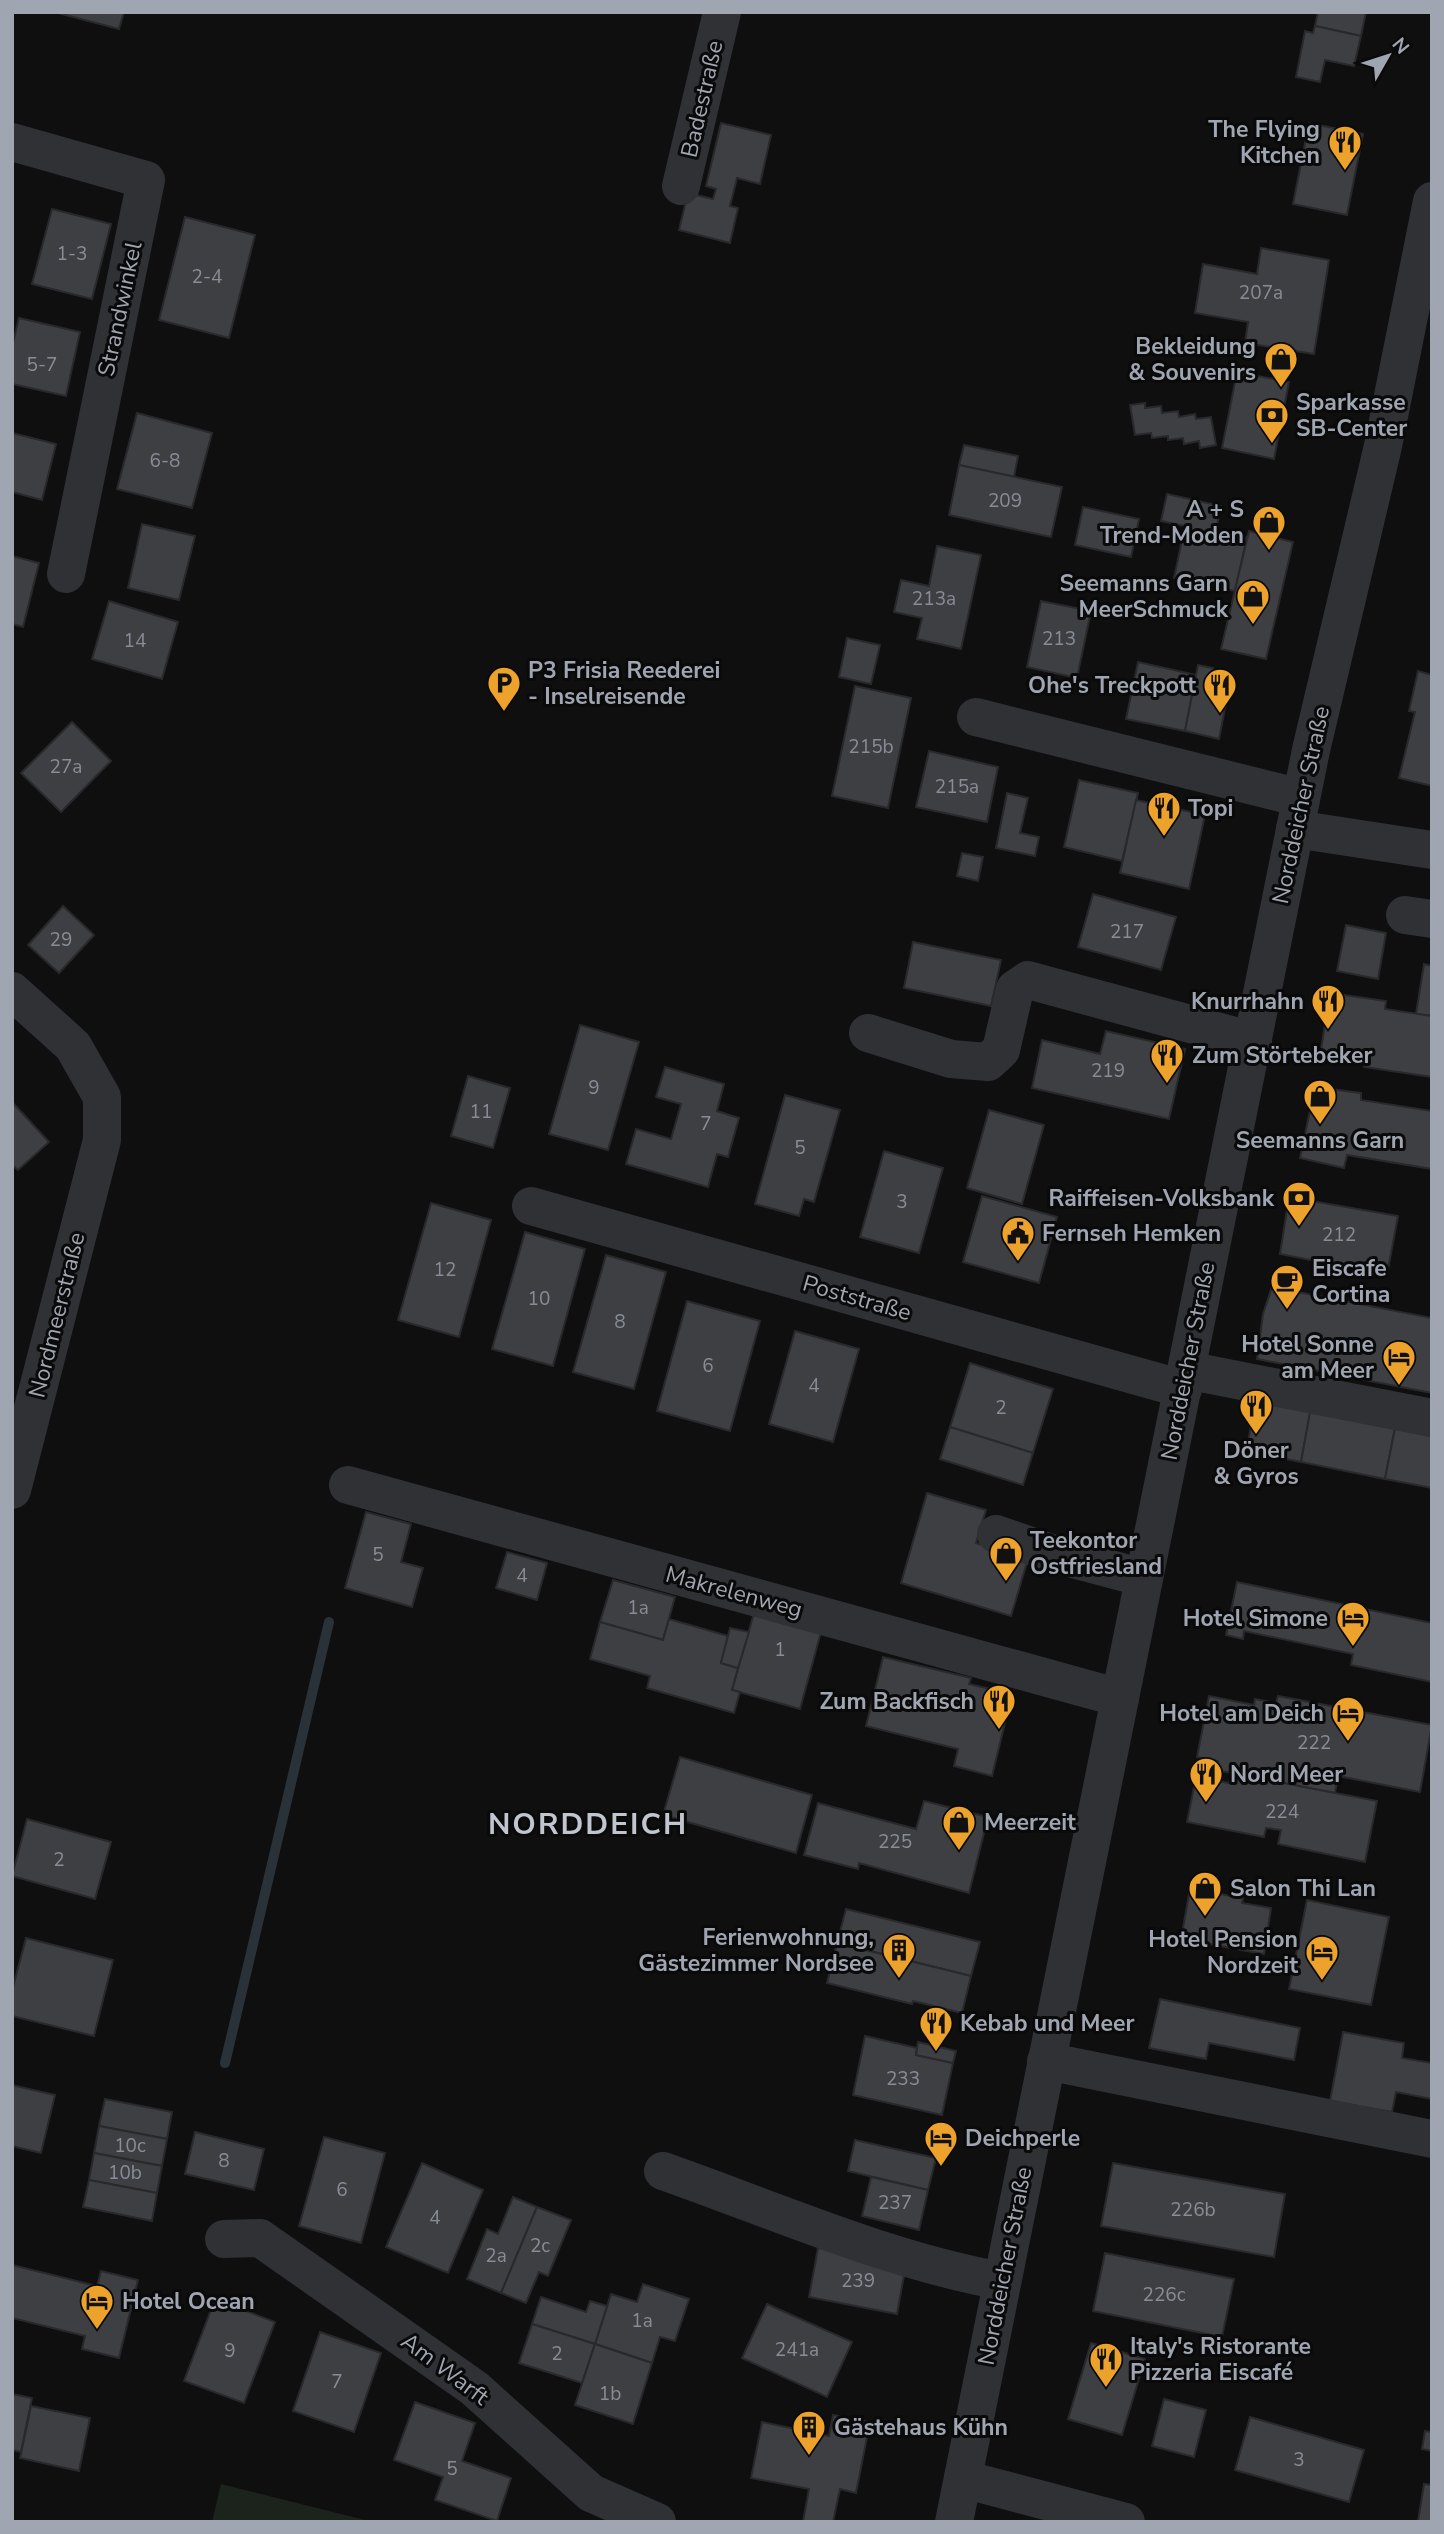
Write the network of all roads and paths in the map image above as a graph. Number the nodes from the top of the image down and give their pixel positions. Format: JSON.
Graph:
{"nodes":[{"id":1,"x":722,"y":12,"type":"edge"},
{"id":2,"x":12,"y":142,"type":"edge"},
{"id":3,"x":681,"y":186,"type":"dead end"},
{"id":4,"x":1432,"y":201,"type":"edge"},
{"id":5,"x":65,"y":573,"type":"dead end"},
{"id":6,"x":976,"y":717,"type":"dead end"},
{"id":7,"x":1298,"y":814,"type":"junction"},
{"id":8,"x":1432,"y":850,"type":"edge"},
{"id":9,"x":12,"y":991,"type":"edge"},
{"id":10,"x":868,"y":1033,"type":"dead end"},
{"id":11,"x":1253,"y":1041,"type":"junction"},
{"id":12,"x":531,"y":1206,"type":"dead end"},
{"id":13,"x":1184,"y":1380,"type":"junction"},
{"id":14,"x":1432,"y":1418,"type":"edge"},
{"id":15,"x":348,"y":1485,"type":"dead end"},
{"id":16,"x":12,"y":1490,"type":"edge"},
{"id":17,"x":996,"y":1534,"type":"dead end"},
{"id":18,"x":1143,"y":1578,"type":"junction"},
{"id":19,"x":1120,"y":1698,"type":"junction"},
{"id":20,"x":1045,"y":2061,"type":"junction"},
{"id":21,"x":1432,"y":2138,"type":"edge"},
{"id":22,"x":663,"y":2171,"type":"dead end"},
{"id":23,"x":224,"y":2239,"type":"dead end"},
{"id":24,"x":1002,"y":2281,"type":"junction"},
{"id":25,"x":963,"y":2479,"type":"junction"},
{"id":26,"x":586,"y":2507,"type":"edge"},
{"id":27,"x":657,"y":2522,"type":"edge"},
{"id":28,"x":954,"y":2522,"type":"edge"},
{"id":29,"x":1126,"y":2522,"type":"edge"}],
"edges":[{"from":1,"to":3,"type":"street","name":"Badestraße"},
{"from":2,"to":5,"type":"street","name":"Strandwinkel"},
{"from":4,"to":7,"type":"street","name":"Norddeicher Straße"},
{"from":6,"to":7,"type":"street"},
{"from":7,"to":8,"type":"street"},
{"from":7,"to":11,"type":"street","name":"Norddeicher Straße"},
{"from":9,"to":16,"type":"street","name":"Nordmeerstraße"},
{"from":10,"to":11,"type":"street"},
{"from":11,"to":13,"type":"street","name":"Norddeicher Straße"},
{"from":12,"to":13,"type":"street","name":"Poststraße"},
{"from":13,"to":14,"type":"street","name":"Poststraße"},
{"from":13,"to":18,"type":"street","name":"Norddeicher Straße"},
{"from":15,"to":19,"type":"street","name":"Makrelenweg"},
{"from":17,"to":18,"type":"street"},
{"from":18,"to":19,"type":"street","name":"Norddeicher Straße"},
{"from":19,"to":20,"type":"street","name":"Norddeicher Straße"},
{"from":20,"to":21,"type":"street"},
{"from":20,"to":24,"type":"street","name":"Norddeicher Straße"},
{"from":22,"to":24,"type":"street"},
{"from":23,"to":26,"type":"street","name":"Am Warft"},
{"from":24,"to":25,"type":"street","name":"Norddeicher Straße"},
{"from":25,"to":28,"type":"street","name":"Norddeicher Straße"},
{"from":25,"to":29,"type":"street"},
{"from":26,"to":27,"type":"street","name":"Am Warft"}]}
